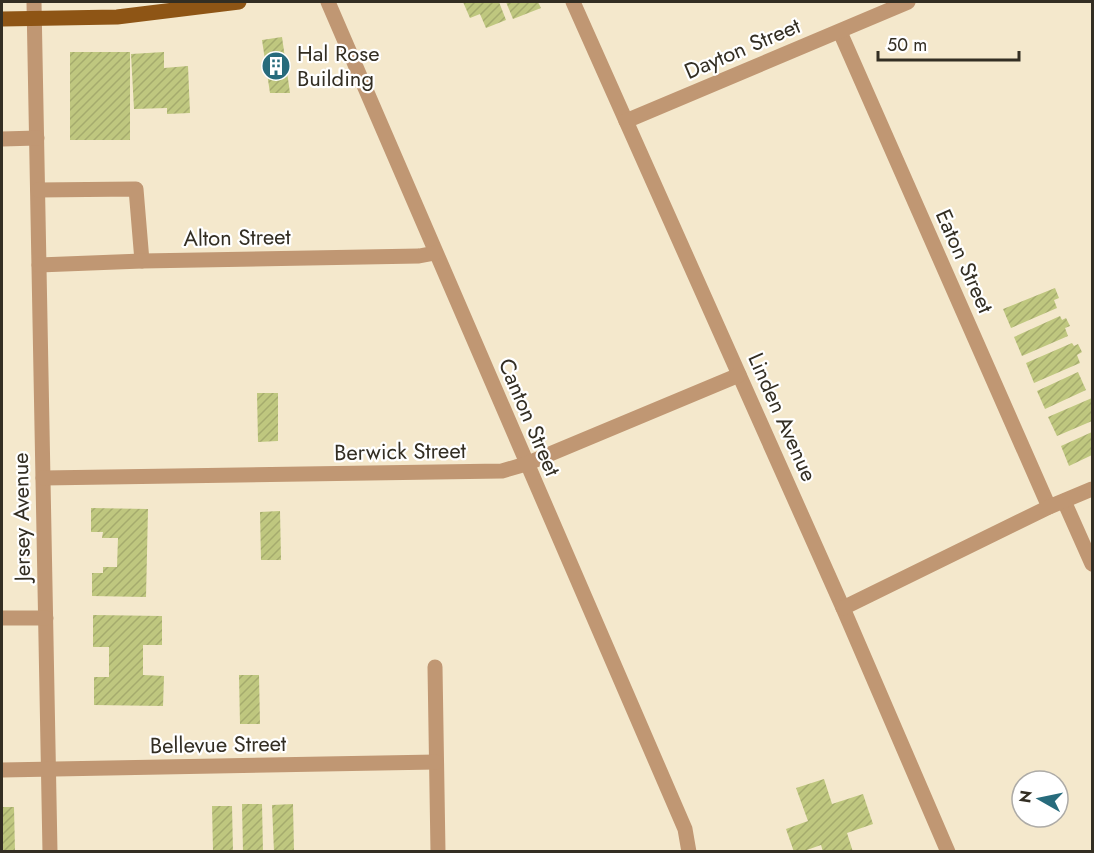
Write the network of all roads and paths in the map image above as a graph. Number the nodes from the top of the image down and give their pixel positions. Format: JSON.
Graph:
{"nodes":[{"id":1,"x":34,"y":2,"type":"edge"},
{"id":2,"x":239,"y":2,"type":"edge"},
{"id":3,"x":328,"y":2,"type":"edge"},
{"id":4,"x":573,"y":2,"type":"edge"},
{"id":5,"x":908,"y":2,"type":"edge"},
{"id":6,"x":34,"y":19,"type":"junction"},
{"id":7,"x":2,"y":20,"type":"edge"},
{"id":8,"x":840,"y":32,"type":"junction"},
{"id":9,"x":626,"y":121,"type":"junction"},
{"id":10,"x":37,"y":138,"type":"junction"},
{"id":11,"x":2,"y":139,"type":"edge"},
{"id":12,"x":38,"y":190,"type":"junction"},
{"id":13,"x":435,"y":254,"type":"junction"},
{"id":14,"x":142,"y":261,"type":"junction"},
{"id":15,"x":39,"y":265,"type":"junction"},
{"id":16,"x":739,"y":375,"type":"junction"},
{"id":17,"x":526,"y":464,"type":"junction"},
{"id":18,"x":43,"y":478,"type":"junction"},
{"id":19,"x":1092,"y":489,"type":"edge"},
{"id":20,"x":1064,"y":501,"type":"junction"},
{"id":21,"x":1049,"y":507,"type":"junction"},
{"id":22,"x":1092,"y":564,"type":"edge"},
{"id":23,"x":843,"y":608,"type":"junction"},
{"id":24,"x":2,"y":618,"type":"edge"},
{"id":25,"x":46,"y":618,"type":"junction"},
{"id":26,"x":435,"y":668,"type":"dead end"},
{"id":27,"x":436,"y":762,"type":"junction"},
{"id":28,"x":48,"y":769,"type":"junction"},
{"id":29,"x":2,"y":770,"type":"edge"},
{"id":30,"x":50,"y":852,"type":"edge"},
{"id":31,"x":438,"y":852,"type":"edge"},
{"id":32,"x":689,"y":852,"type":"edge"},
{"id":33,"x":948,"y":852,"type":"edge"}],
"edges":[{"from":1,"to":6,"type":"street","name":"Jersey Avenue"},
{"from":2,"to":6,"type":"main road"},
{"from":3,"to":13,"type":"street","name":"Canton Street"},
{"from":4,"to":9,"type":"street","name":"Linden Avenue"},
{"from":5,"to":8,"type":"street","name":"Dayton Street"},
{"from":6,"to":7,"type":"main road"},
{"from":6,"to":10,"type":"street","name":"Jersey Avenue"},
{"from":8,"to":9,"type":"street","name":"Dayton Street"},
{"from":8,"to":21,"type":"street","name":"Eaton Street"},
{"from":9,"to":16,"type":"street","name":"Linden Avenue"},
{"from":10,"to":11,"type":"street"},
{"from":10,"to":12,"type":"street","name":"Jersey Avenue"},
{"from":12,"to":14,"type":"street"},
{"from":12,"to":15,"type":"street","name":"Jersey Avenue"},
{"from":13,"to":14,"type":"street","name":"Alton Street"},
{"from":13,"to":17,"type":"street","name":"Canton Street"},
{"from":14,"to":15,"type":"street","name":"Alton Street"},
{"from":15,"to":18,"type":"street","name":"Jersey Avenue"},
{"from":16,"to":17,"type":"street","name":"Berwick Street"},
{"from":16,"to":23,"type":"street","name":"Linden Avenue"},
{"from":17,"to":18,"type":"street","name":"Berwick Street"},
{"from":17,"to":32,"type":"street","name":"Canton Street"},
{"from":18,"to":25,"type":"street","name":"Jersey Avenue"},
{"from":19,"to":20,"type":"street"},
{"from":20,"to":21,"type":"street"},
{"from":20,"to":22,"type":"street"},
{"from":21,"to":23,"type":"street"},
{"from":23,"to":33,"type":"street","name":"Linden Avenue"},
{"from":24,"to":25,"type":"street"},
{"from":25,"to":28,"type":"street","name":"Jersey Avenue"},
{"from":26,"to":27,"type":"street"},
{"from":27,"to":28,"type":"street","name":"Bellevue Street"},
{"from":27,"to":31,"type":"street"},
{"from":28,"to":29,"type":"street","name":"Bellevue Street"},
{"from":28,"to":30,"type":"street","name":"Jersey Avenue"}]}
